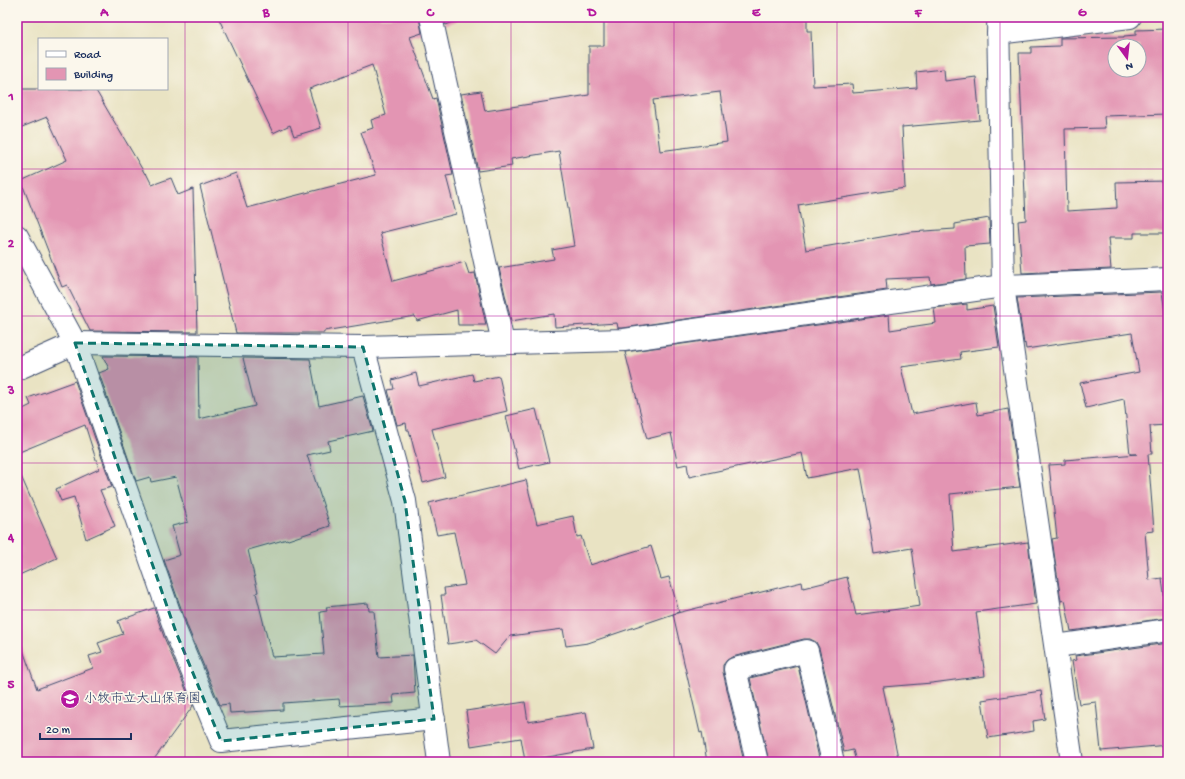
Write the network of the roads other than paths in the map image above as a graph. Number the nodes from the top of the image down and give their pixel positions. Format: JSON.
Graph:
{"nodes":[{"id":1,"x":431,"y":17,"type":"edge"},
{"id":2,"x":1130,"y":17,"type":"edge"},
{"id":3,"x":998,"y":25,"type":"edge"},
{"id":4,"x":17,"y":236,"type":"edge"},
{"id":5,"x":1168,"y":279,"type":"edge"},
{"id":6,"x":1003,"y":286,"type":"junction"},
{"id":7,"x":75,"y":343,"type":"junction"},
{"id":8,"x":503,"y":343,"type":"junction"},
{"id":9,"x":363,"y":347,"type":"junction"},
{"id":10,"x":17,"y":369,"type":"edge"},
{"id":11,"x":1168,"y":630,"type":"edge"},
{"id":12,"x":1056,"y":646,"type":"junction"},
{"id":13,"x":434,"y":719,"type":"junction"},
{"id":14,"x":439,"y":762,"type":"edge"},
{"id":15,"x":757,"y":762,"type":"edge"},
{"id":16,"x":834,"y":762,"type":"edge"},
{"id":17,"x":1072,"y":762,"type":"edge"}],
"edges":[{"from":1,"to":8,"type":"street"},
{"from":2,"to":3,"type":"street"},
{"from":3,"to":6,"type":"street"},
{"from":4,"to":7,"type":"street"},
{"from":5,"to":6,"type":"street"},
{"from":6,"to":8,"type":"street"},
{"from":6,"to":12,"type":"street"},
{"from":7,"to":9,"type":"street"},
{"from":7,"to":10,"type":"street"},
{"from":7,"to":13,"type":"street"},
{"from":8,"to":9,"type":"street"},
{"from":9,"to":13,"type":"street"},
{"from":11,"to":12,"type":"street"},
{"from":12,"to":17,"type":"street"},
{"from":13,"to":14,"type":"street"},
{"from":15,"to":16,"type":"street"}]}
